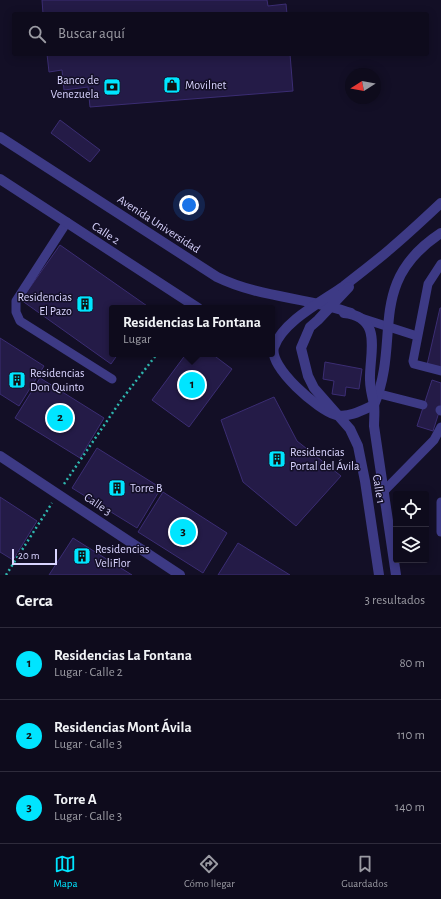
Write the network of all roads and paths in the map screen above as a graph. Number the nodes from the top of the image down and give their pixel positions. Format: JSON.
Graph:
{"nodes":[{"id":1,"x":1,"y":137,"type":"edge"},
{"id":2,"x":0,"y":179,"type":"edge"},
{"id":3,"x":441,"y":203,"type":"edge"},
{"id":4,"x":67,"y":222,"type":"junction"},
{"id":5,"x":441,"y":233,"type":"edge"},
{"id":6,"x":441,"y":264,"type":"edge"},
{"id":7,"x":362,"y":272,"type":"junction"},
{"id":8,"x":316,"y":304,"type":"junction"},
{"id":9,"x":193,"y":305,"type":"edge"},
{"id":10,"x":332,"y":306,"type":"junction"},
{"id":11,"x":351,"y":313,"type":"junction"},
{"id":12,"x":361,"y":318,"type":"junction"},
{"id":13,"x":318,"y":320,"type":"junction"},
{"id":14,"x":388,"y":322,"type":"junction"},
{"id":15,"x":417,"y":336,"type":"junction"},
{"id":16,"x":275,"y":345,"type":"edge"},
{"id":17,"x":155,"y":357,"type":"edge"},
{"id":18,"x":270,"y":357,"type":"edge"},
{"id":19,"x":441,"y":371,"type":"edge"},
{"id":20,"x":112,"y":379,"type":"dead end"},
{"id":21,"x":375,"y":392,"type":"junction"},
{"id":22,"x":374,"y":406,"type":"junction"},
{"id":23,"x":423,"y":406,"type":"dead end"},
{"id":24,"x":336,"y":415,"type":"junction"},
{"id":25,"x":441,"y":427,"type":"edge"},
{"id":26,"x":0,"y":456,"type":"edge"},
{"id":27,"x":384,"y":492,"type":"junction"},
{"id":28,"x":58,"y":493,"type":"junction"},
{"id":29,"x":441,"y":502,"type":"edge"},
{"id":30,"x":441,"y":532,"type":"edge"},
{"id":31,"x":6,"y":575,"type":"edge"},
{"id":32,"x":180,"y":575,"type":"edge"},
{"id":33,"x":379,"y":575,"type":"edge"},
{"id":34,"x":396,"y":575,"type":"edge"}],
"edges":[{"from":1,"to":8,"type":"street","name":"Avenida Universidad"},
{"from":2,"to":4,"type":"street","name":"Calle 2"},
{"from":3,"to":7,"type":"street"},
{"from":4,"to":9,"type":"street","name":"Calle 2"},
{"from":4,"to":20,"type":"lane"},
{"from":5,"to":14,"type":"street"},
{"from":6,"to":15,"type":"lane"},
{"from":7,"to":8,"type":"street"},
{"from":7,"to":10,"type":"street"},
{"from":8,"to":10,"type":"street","name":"Avenida Universidad"},
{"from":8,"to":16,"type":"street"},
{"from":10,"to":11,"type":"street","name":"Avenida Universidad"},
{"from":10,"to":13,"type":"street"},
{"from":11,"to":12,"type":"street"},
{"from":11,"to":13,"type":"street"},
{"from":12,"to":14,"type":"lane"},
{"from":12,"to":21,"type":"street"},
{"from":13,"to":24,"type":"street"},
{"from":14,"to":15,"type":"lane"},
{"from":14,"to":21,"type":"street"},
{"from":15,"to":19,"type":"lane"},
{"from":17,"to":28,"type":"path"},
{"from":18,"to":24,"type":"street"},
{"from":21,"to":22,"type":"street"},
{"from":21,"to":23,"type":"lane"},
{"from":22,"to":24,"type":"street"},
{"from":22,"to":27,"type":"street","name":"Calle 1"},
{"from":24,"to":33,"type":"street","name":"Calle 1"},
{"from":25,"to":27,"type":"lane"},
{"from":26,"to":28,"type":"street","name":"Calle 3"},
{"from":27,"to":34,"type":"street","name":"Calle 1"},
{"from":28,"to":31,"type":"path"},
{"from":28,"to":32,"type":"street","name":"Calle 3"},
{"from":29,"to":30,"type":"lane"}]}
